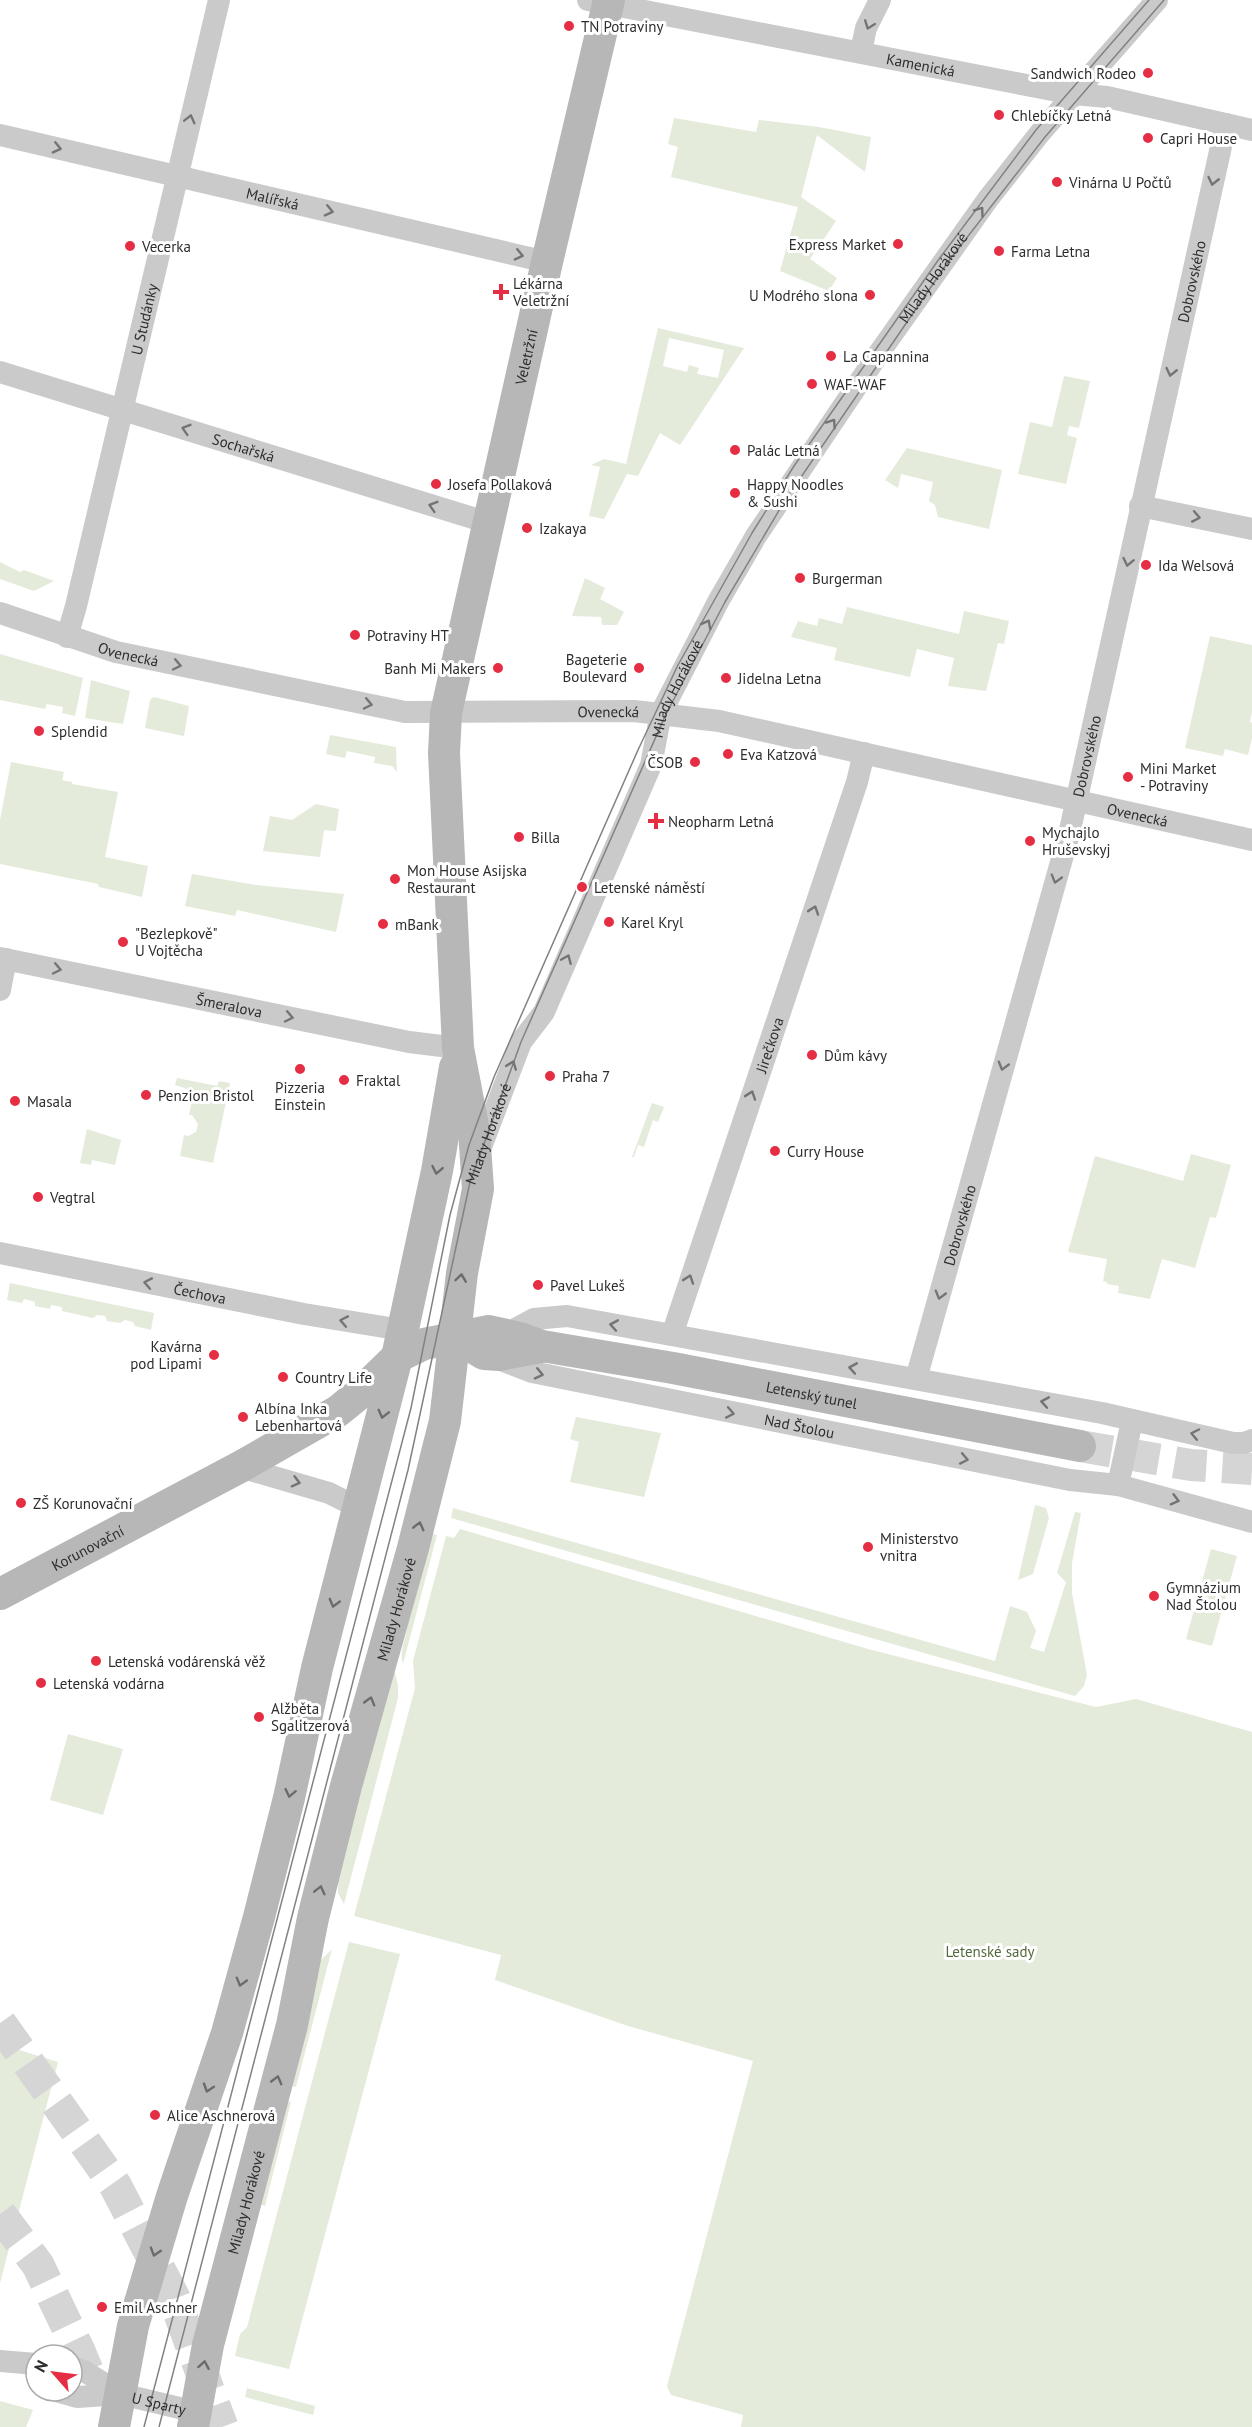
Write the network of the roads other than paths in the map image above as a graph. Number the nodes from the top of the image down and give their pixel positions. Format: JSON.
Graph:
{"nodes":[{"id":1,"x":219,"y":0,"type":"edge"},
{"id":2,"x":880,"y":0,"type":"edge"},
{"id":3,"x":1157,"y":0,"type":"edge"},
{"id":4,"x":602,"y":1,"type":"edge"},
{"id":5,"x":861,"y":51,"type":"junction"},
{"id":6,"x":1073,"y":94,"type":"junction"},
{"id":7,"x":1226,"y":124,"type":"junction"},
{"id":8,"x":1252,"y":130,"type":"edge"},
{"id":9,"x":0,"y":135,"type":"edge"},
{"id":10,"x":177,"y":176,"type":"junction"},
{"id":11,"x":547,"y":262,"type":"junction"},
{"id":12,"x":0,"y":372,"type":"edge"},
{"id":13,"x":122,"y":409,"type":"junction"},
{"id":14,"x":1140,"y":506,"type":"junction"},
{"id":15,"x":489,"y":523,"type":"junction"},
{"id":16,"x":1252,"y":529,"type":"edge"},
{"id":17,"x":0,"y":613,"type":"edge"},
{"id":18,"x":67,"y":637,"type":"junction"},
{"id":19,"x":446,"y":713,"type":"junction"},
{"id":20,"x":661,"y":713,"type":"junction"},
{"id":21,"x":864,"y":753,"type":"junction"},
{"id":22,"x":1076,"y":802,"type":"junction"},
{"id":23,"x":1252,"y":840,"type":"edge"},
{"id":24,"x":3,"y":959,"type":"edge"},
{"id":25,"x":0,"y":990,"type":"edge"},
{"id":26,"x":458,"y":1048,"type":"junction"},
{"id":27,"x":477,"y":1159,"type":"junction"},
{"id":28,"x":0,"y":1253,"type":"edge"},
{"id":29,"x":672,"y":1335,"type":"junction"},
{"id":30,"x":454,"y":1336,"type":"junction"},
{"id":31,"x":399,"y":1344,"type":"junction"},
{"id":32,"x":495,"y":1344,"type":"junction"},
{"id":33,"x":916,"y":1379,"type":"junction"},
{"id":34,"x":1132,"y":1420,"type":"junction"},
{"id":35,"x":1252,"y":1440,"type":"edge"},
{"id":36,"x":1080,"y":1446,"type":"tunnel mouth"},
{"id":37,"x":240,"y":1467,"type":"junction"},
{"id":38,"x":1118,"y":1485,"type":"junction"},
{"id":39,"x":359,"y":1508,"type":"junction"},
{"id":40,"x":1252,"y":1522,"type":"edge"},
{"id":41,"x":0,"y":1594,"type":"edge"},
{"id":42,"x":4,"y":2362,"type":"edge"},
{"id":43,"x":24,"y":2363,"type":"edge"},
{"id":44,"x":84,"y":2371,"type":"edge"},
{"id":45,"x":24,"y":2373,"type":"edge"},
{"id":46,"x":121,"y":2394,"type":"junction"},
{"id":47,"x":84,"y":2397,"type":"edge"},
{"id":48,"x":194,"y":2419,"type":"edge"},
{"id":49,"x":114,"y":2427,"type":"edge"}],
"edges":[{"from":10,"to":1,"type":"street","name":"U Studánky","one_way":true},
{"from":2,"to":5,"type":"street","one_way":true},
{"from":3,"to":6,"type":"street","name":"Milady Horákové"},
{"from":4,"to":5,"type":"street","name":"Kamenická"},
{"from":4,"to":11,"type":"main road","name":"Veletržní"},
{"from":5,"to":6,"type":"street","name":"Kamenická"},
{"from":6,"to":7,"type":"street","name":"Kamenická"},
{"from":20,"to":6,"type":"street","name":"Milady Horákové","one_way":true},
{"from":7,"to":8,"type":"street","name":"Kamenická"},
{"from":7,"to":14,"type":"street","name":"Dobrovského","one_way":true},
{"from":9,"to":10,"type":"street","name":"Malířská","one_way":true},
{"from":10,"to":11,"type":"street","name":"Malířská","one_way":true},
{"from":10,"to":13,"type":"street","name":"U Studánky"},
{"from":11,"to":15,"type":"main road","name":"Veletržní"},
{"from":12,"to":13,"type":"street","name":"Sochařská"},
{"from":15,"to":13,"type":"street","name":"Sochařská","one_way":true},
{"from":13,"to":18,"type":"street","name":"U Studánky"},
{"from":14,"to":16,"type":"street","one_way":true},
{"from":14,"to":22,"type":"street","name":"Dobrovského","one_way":true},
{"from":15,"to":19,"type":"main road","name":"Veletržní"},
{"from":17,"to":18,"type":"street","name":"Ovenecká"},
{"from":18,"to":19,"type":"street","name":"Ovenecká","one_way":true},
{"from":19,"to":20,"type":"street","name":"Ovenecká"},
{"from":19,"to":26,"type":"main road"},
{"from":20,"to":21,"type":"street","name":"Ovenecká"},
{"from":27,"to":20,"type":"street","name":"Milady Horákové","one_way":true},
{"from":21,"to":22,"type":"street","name":"Ovenecká"},
{"from":29,"to":21,"type":"street","name":"Jirečkova","one_way":true},
{"from":22,"to":23,"type":"street","name":"Ovenecká"},
{"from":22,"to":33,"type":"street","name":"Dobrovského","one_way":true},
{"from":24,"to":25,"type":"street"},
{"from":24,"to":26,"type":"street","name":"Šmeralova","one_way":true},
{"from":26,"to":27,"type":"main road"},
{"from":26,"to":31,"type":"main road","one_way":true},
{"from":30,"to":27,"type":"main road","name":"Milady Horákové","one_way":true},
{"from":31,"to":28,"type":"street","name":"Čechova","one_way":true},
{"from":29,"to":32,"type":"street","one_way":true},
{"from":33,"to":29,"type":"street","one_way":true},
{"from":30,"to":31,"type":"main road","name":"Korunovační"},
{"from":30,"to":32,"type":"main road","name":"Letenský tunel"},
{"from":48,"to":30,"type":"main road","name":"Milady Horákové","one_way":true},
{"from":31,"to":37,"type":"main road","name":"Korunovační"},
{"from":31,"to":39,"type":"main road","one_way":true},
{"from":32,"to":36,"type":"main road","name":"Letenský tunel"},
{"from":32,"to":38,"type":"street","name":"Nad Štolou","one_way":true},
{"from":34,"to":33,"type":"street","one_way":true},
{"from":35,"to":34,"type":"street","one_way":true},
{"from":34,"to":38,"type":"street"},
{"from":37,"to":39,"type":"street","one_way":true},
{"from":37,"to":41,"type":"main road","name":"Korunovační"},
{"from":38,"to":40,"type":"street","name":"Nad Štolou","one_way":true},
{"from":39,"to":46,"type":"main road","one_way":true},
{"from":42,"to":43,"type":"street"},
{"from":42,"to":45,"type":"street"},
{"from":44,"to":46,"type":"street","name":"U Sparty"},
{"from":46,"to":47,"type":"street","name":"U Sparty"},
{"from":46,"to":48,"type":"street","name":"U Sparty"},
{"from":46,"to":49,"type":"main road"}]}
